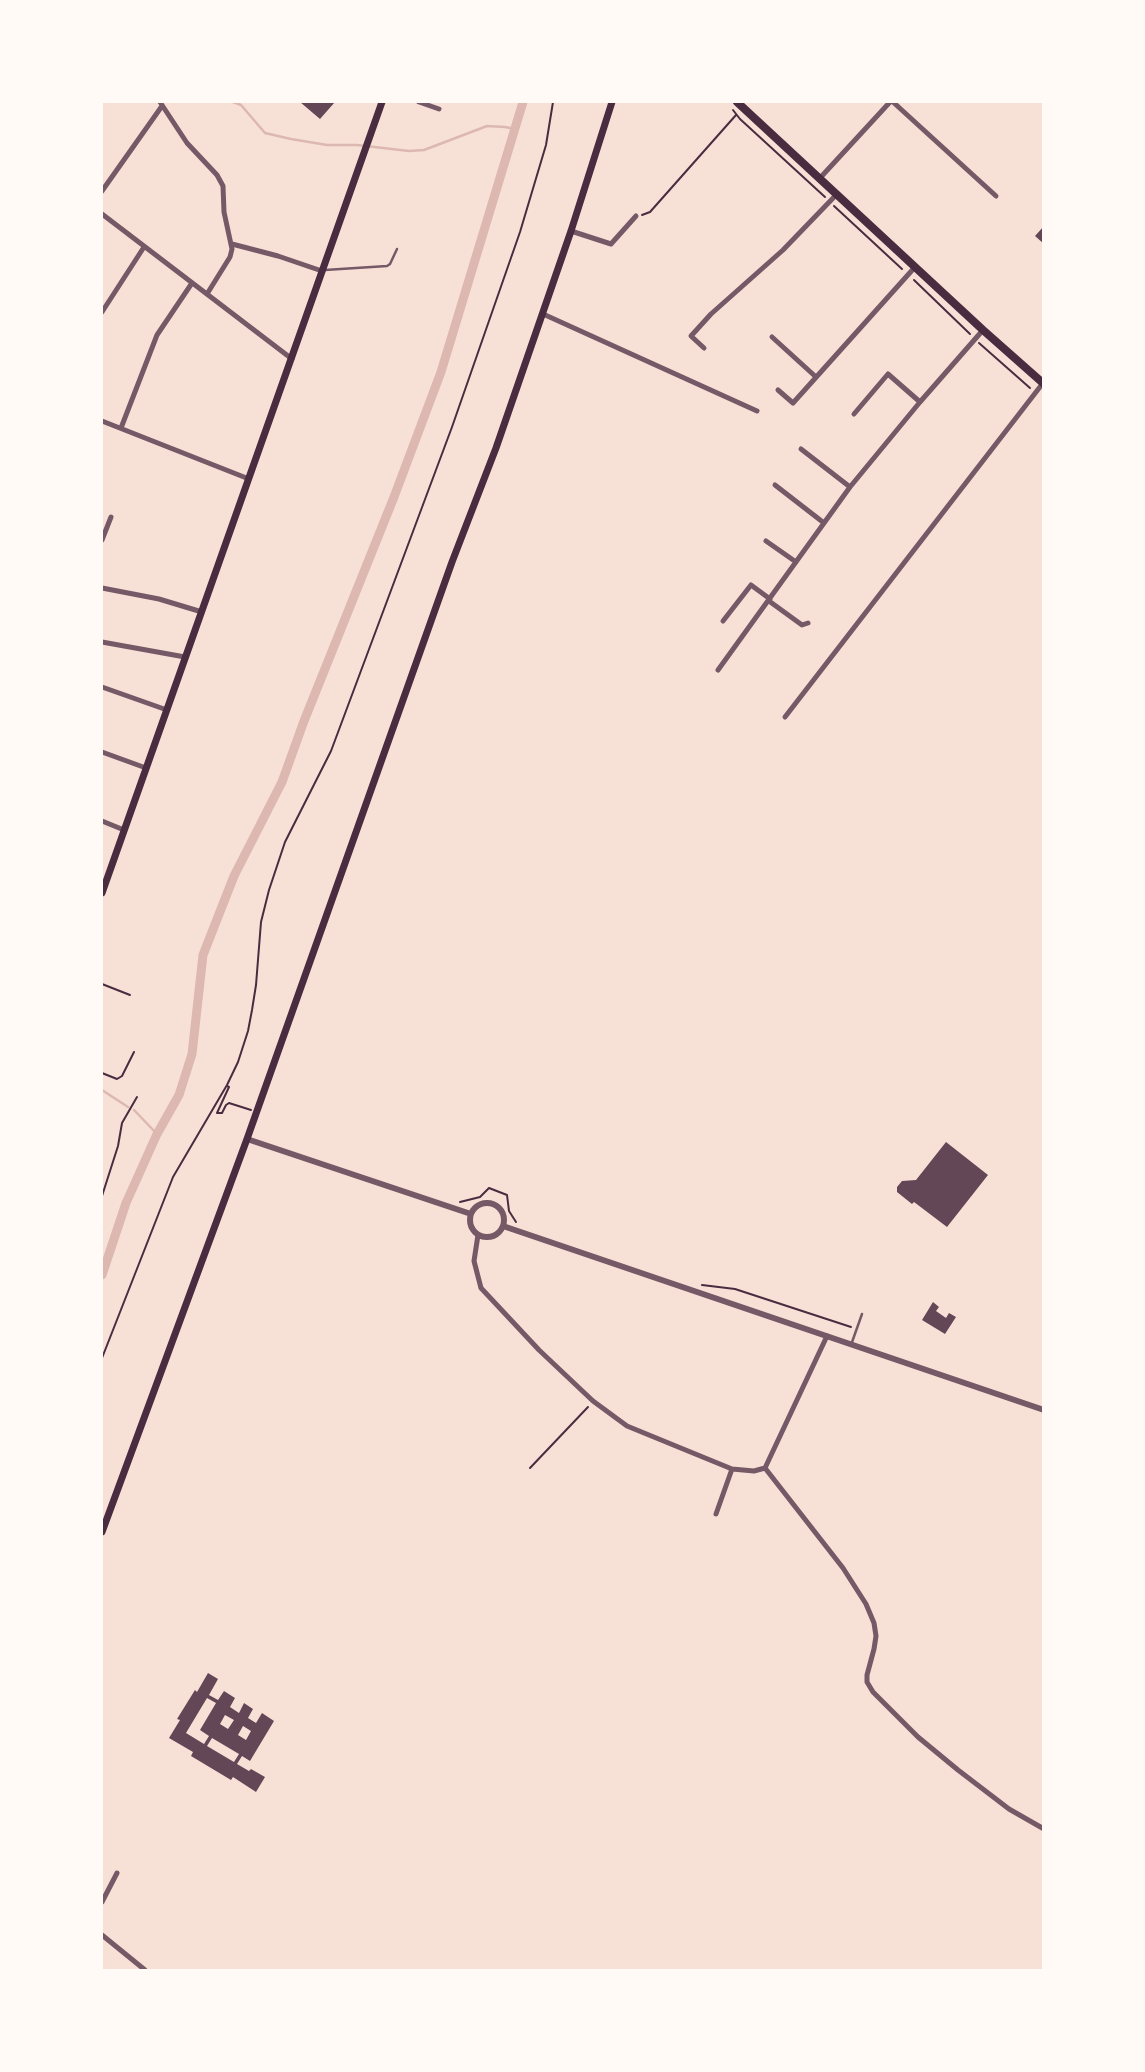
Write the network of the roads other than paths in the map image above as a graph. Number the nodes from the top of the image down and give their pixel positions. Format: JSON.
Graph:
{"nodes":[{"id":1,"x":382,"y":102,"type":"edge"},
{"id":2,"x":419,"y":102,"type":"edge"},
{"id":3,"x":612,"y":102,"type":"edge"},
{"id":4,"x":892,"y":102,"type":"edge"},
{"id":5,"x":161,"y":104,"type":"edge"},
{"id":6,"x":734,"y":105,"type":"edge"},
{"id":7,"x":439,"y":109,"type":"dead end"},
{"id":8,"x":820,"y":178,"type":"junction"},
{"id":9,"x":102,"y":191,"type":"edge"},
{"id":10,"x":837,"y":194,"type":"junction"},
{"id":11,"x":996,"y":196,"type":"dead end"},
{"id":12,"x":102,"y":214,"type":"edge"},
{"id":13,"x":636,"y":216,"type":"road end"},
{"id":14,"x":571,"y":231,"type":"junction"},
{"id":15,"x":232,"y":244,"type":"junction"},
{"id":16,"x":145,"y":247,"type":"junction"},
{"id":17,"x":397,"y":249,"type":"dead end"},
{"id":18,"x":915,"y":267,"type":"junction"},
{"id":19,"x":322,"y":271,"type":"junction"},
{"id":20,"x":192,"y":283,"type":"junction"},
{"id":21,"x":207,"y":294,"type":"junction"},
{"id":22,"x":102,"y":312,"type":"edge"},
{"id":23,"x":543,"y":314,"type":"junction"},
{"id":24,"x":983,"y":330,"type":"junction"},
{"id":25,"x":772,"y":337,"type":"dead end"},
{"id":26,"x":704,"y":348,"type":"dead end"},
{"id":27,"x":292,"y":359,"type":"junction"},
{"id":28,"x":816,"y":377,"type":"junction"},
{"id":29,"x":1043,"y":384,"type":"edge"},
{"id":30,"x":778,"y":390,"type":"dead end"},
{"id":31,"x":920,"y":402,"type":"junction"},
{"id":32,"x":757,"y":411,"type":"dead end"},
{"id":33,"x":854,"y":414,"type":"dead end"},
{"id":34,"x":102,"y":421,"type":"edge"},
{"id":35,"x":121,"y":428,"type":"junction"},
{"id":36,"x":801,"y":449,"type":"dead end"},
{"id":37,"x":249,"y":479,"type":"junction"},
{"id":38,"x":775,"y":485,"type":"dead end"},
{"id":39,"x":850,"y":487,"type":"junction"},
{"id":40,"x":111,"y":517,"type":"dead end"},
{"id":41,"x":824,"y":523,"type":"junction"},
{"id":42,"x":102,"y":540,"type":"edge"},
{"id":43,"x":766,"y":541,"type":"dead end"},
{"id":44,"x":796,"y":562,"type":"junction"},
{"id":45,"x":102,"y":588,"type":"edge"},
{"id":46,"x":769,"y":600,"type":"junction"},
{"id":47,"x":202,"y":612,"type":"junction"},
{"id":48,"x":723,"y":621,"type":"dead end"},
{"id":49,"x":808,"y":623,"type":"dead end"},
{"id":50,"x":102,"y":642,"type":"edge"},
{"id":51,"x":185,"y":657,"type":"junction"},
{"id":52,"x":719,"y":670,"type":"dead end"},
{"id":53,"x":102,"y":687,"type":"edge"},
{"id":54,"x":167,"y":710,"type":"junction"},
{"id":55,"x":785,"y":717,"type":"dead end"},
{"id":56,"x":102,"y":752,"type":"edge"},
{"id":57,"x":146,"y":768,"type":"junction"},
{"id":58,"x":102,"y":821,"type":"edge"},
{"id":59,"x":124,"y":830,"type":"junction"},
{"id":60,"x":104,"y":876,"type":"edge"},
{"id":61,"x":102,"y":893,"type":"edge"},
{"id":62,"x":247,"y":1139,"type":"junction"},
{"id":63,"x":471,"y":1214,"type":"junction"},
{"id":64,"x":503,"y":1226,"type":"junction"},
{"id":65,"x":478,"y":1235,"type":"junction"},
{"id":66,"x":862,"y":1314,"type":"dead end"},
{"id":67,"x":827,"y":1336,"type":"junction"},
{"id":68,"x":851,"y":1345,"type":"junction"},
{"id":69,"x":1044,"y":1410,"type":"edge"},
{"id":70,"x":765,"y":1468,"type":"junction"},
{"id":71,"x":732,"y":1469,"type":"junction"},
{"id":72,"x":716,"y":1514,"type":"dead end"},
{"id":73,"x":102,"y":1532,"type":"edge"},
{"id":74,"x":1044,"y":1829,"type":"edge"},
{"id":75,"x":117,"y":1873,"type":"dead end"},
{"id":76,"x":102,"y":1902,"type":"edge"},
{"id":77,"x":102,"y":1935,"type":"edge"},
{"id":78,"x":145,"y":1970,"type":"edge"}],
"edges":[{"from":1,"to":19,"type":"main road"},
{"from":2,"to":7,"type":"street"},
{"from":3,"to":14,"type":"main road"},
{"from":4,"to":8,"type":"street"},
{"from":4,"to":11,"type":"street"},
{"from":5,"to":9,"type":"street"},
{"from":5,"to":15,"type":"street"},
{"from":6,"to":8,"type":"main road"},
{"from":8,"to":10,"type":"main road"},
{"from":10,"to":18,"type":"main road"},
{"from":10,"to":26,"type":"street"},
{"from":12,"to":16,"type":"street"},
{"from":13,"to":14,"type":"street"},
{"from":14,"to":23,"type":"main road"},
{"from":15,"to":19,"type":"street"},
{"from":15,"to":21,"type":"street"},
{"from":16,"to":20,"type":"street"},
{"from":16,"to":22,"type":"street"},
{"from":17,"to":19,"type":"lane"},
{"from":18,"to":24,"type":"main road"},
{"from":18,"to":28,"type":"street"},
{"from":19,"to":27,"type":"main road"},
{"from":20,"to":21,"type":"street"},
{"from":20,"to":35,"type":"street"},
{"from":21,"to":27,"type":"street"},
{"from":23,"to":32,"type":"street"},
{"from":23,"to":62,"type":"main road"},
{"from":24,"to":29,"type":"main road"},
{"from":24,"to":31,"type":"street"},
{"from":25,"to":28,"type":"street"},
{"from":27,"to":37,"type":"main road"},
{"from":28,"to":30,"type":"street"},
{"from":29,"to":55,"type":"street"},
{"from":31,"to":33,"type":"street"},
{"from":31,"to":39,"type":"street"},
{"from":34,"to":35,"type":"street"},
{"from":35,"to":37,"type":"street"},
{"from":36,"to":39,"type":"street"},
{"from":37,"to":47,"type":"main road"},
{"from":38,"to":41,"type":"street"},
{"from":39,"to":41,"type":"street"},
{"from":40,"to":42,"type":"street"},
{"from":41,"to":44,"type":"street"},
{"from":43,"to":44,"type":"street"},
{"from":44,"to":46,"type":"street"},
{"from":45,"to":47,"type":"street"},
{"from":46,"to":48,"type":"street"},
{"from":46,"to":49,"type":"street"},
{"from":46,"to":52,"type":"street"},
{"from":47,"to":51,"type":"main road"},
{"from":50,"to":51,"type":"street"},
{"from":51,"to":54,"type":"main road"},
{"from":53,"to":54,"type":"street"},
{"from":54,"to":57,"type":"main road"},
{"from":56,"to":57,"type":"street"},
{"from":57,"to":59,"type":"main road"},
{"from":58,"to":59,"type":"street"},
{"from":59,"to":60,"type":"main road"},
{"from":60,"to":61,"type":"main road"},
{"from":62,"to":63,"type":"street"},
{"from":62,"to":73,"type":"main road"},
{"from":63,"to":64,"type":"street"},
{"from":63,"to":65,"type":"street"},
{"from":64,"to":65,"type":"street"},
{"from":64,"to":67,"type":"street"},
{"from":65,"to":71,"type":"street"},
{"from":66,"to":68,"type":"lane"},
{"from":67,"to":68,"type":"street"},
{"from":67,"to":70,"type":"street"},
{"from":68,"to":69,"type":"street"},
{"from":70,"to":71,"type":"street"},
{"from":70,"to":74,"type":"street"},
{"from":71,"to":72,"type":"street"},
{"from":75,"to":76,"type":"street"},
{"from":77,"to":78,"type":"street"}]}
